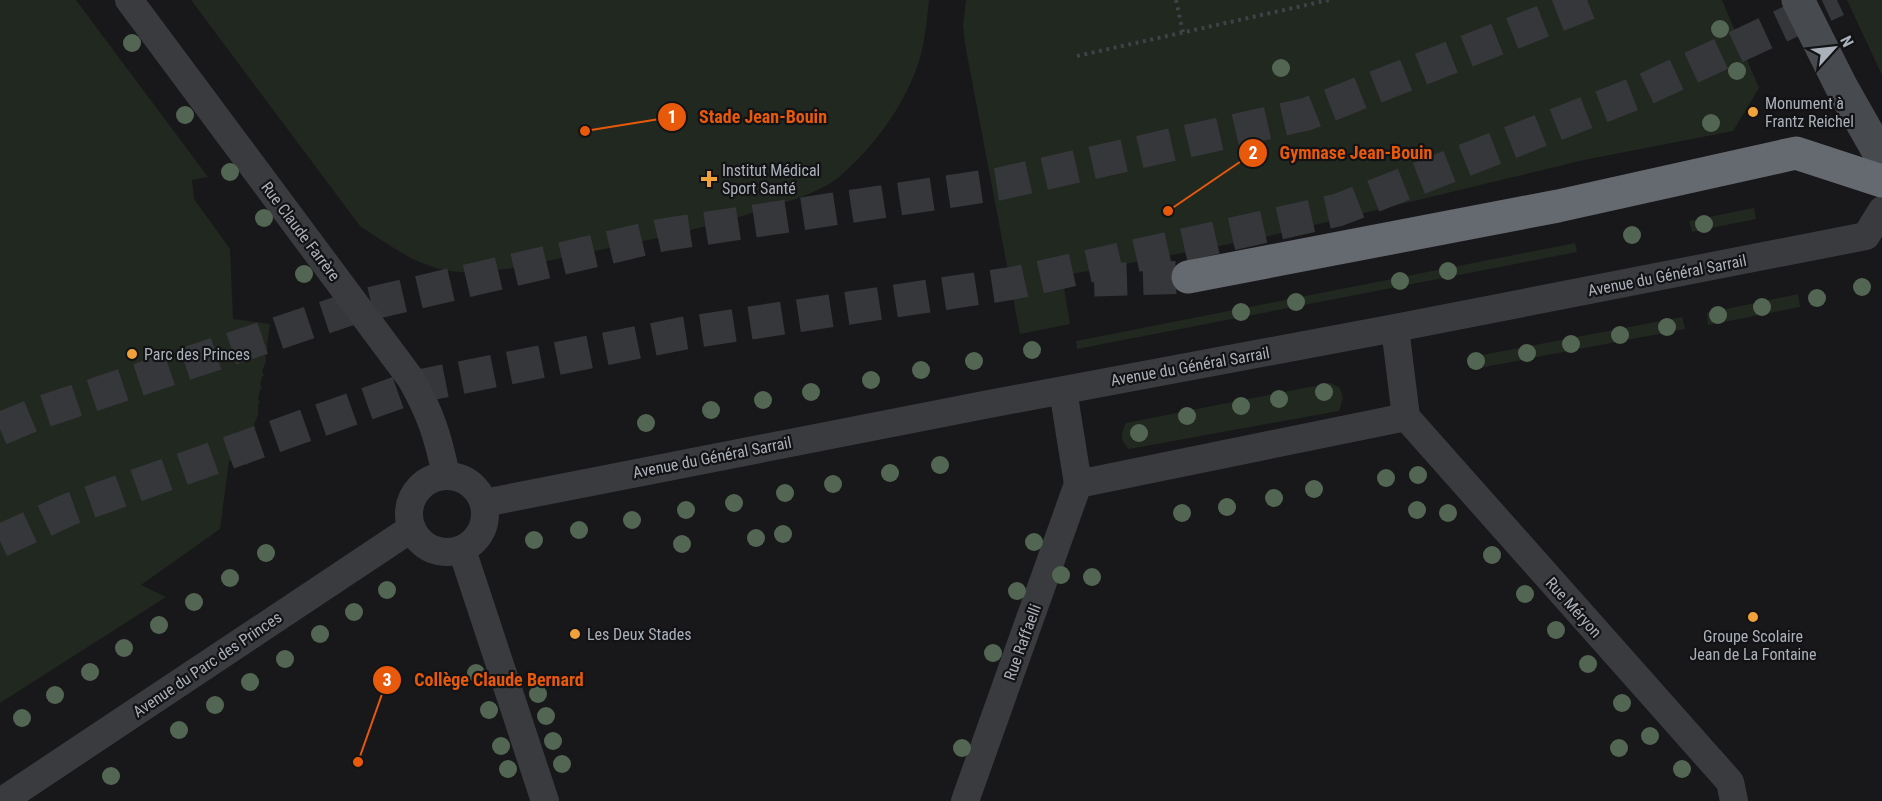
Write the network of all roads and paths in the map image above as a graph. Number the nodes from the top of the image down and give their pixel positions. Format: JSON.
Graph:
{"nodes":[{"id":1,"x":129,"y":0,"type":"edge"},
{"id":2,"x":1176,"y":0,"type":"edge"},
{"id":3,"x":1329,"y":0,"type":"edge"},
{"id":4,"x":1798,"y":0,"type":"edge"},
{"id":5,"x":1183,"y":33,"type":"junction"},
{"id":6,"x":1077,"y":56,"type":"dead end"},
{"id":7,"x":1882,"y":158,"type":"edge"},
{"id":8,"x":1882,"y":181,"type":"edge"},
{"id":9,"x":1882,"y":210,"type":"edge"},
{"id":10,"x":1188,"y":277,"type":"tunnel mouth"},
{"id":11,"x":1395,"y":328,"type":"junction"},
{"id":12,"x":1063,"y":390,"type":"junction"},
{"id":13,"x":1406,"y":417,"type":"junction"},
{"id":14,"x":446,"y":476,"type":"junction"},
{"id":15,"x":1078,"y":484,"type":"junction"},
{"id":16,"x":484,"y":503,"type":"junction"},
{"id":17,"x":412,"y":528,"type":"junction"},
{"id":18,"x":462,"y":549,"type":"junction"},
{"id":19,"x":2,"y":801,"type":"edge"},
{"id":20,"x":544,"y":801,"type":"edge"},
{"id":21,"x":965,"y":801,"type":"edge"},
{"id":22,"x":1734,"y":801,"type":"edge"}],
"edges":[{"from":1,"to":14,"type":"street","name":"Rue Claude Farrère"},
{"from":2,"to":5,"type":"path"},
{"from":3,"to":5,"type":"path"},
{"from":4,"to":7,"type":"main road"},
{"from":5,"to":6,"type":"path"},
{"from":8,"to":10,"type":"highway"},
{"from":9,"to":11,"type":"street","name":"Avenue du Général Sarrail"},
{"from":11,"to":12,"type":"street","name":"Avenue du Général Sarrail"},
{"from":11,"to":13,"type":"street"},
{"from":12,"to":15,"type":"street"},
{"from":12,"to":16,"type":"street","name":"Avenue du Général Sarrail"},
{"from":13,"to":15,"type":"street"},
{"from":13,"to":22,"type":"street","name":"Rue Méryon"},
{"from":14,"to":16,"type":"street"},
{"from":14,"to":17,"type":"street"},
{"from":15,"to":21,"type":"street","name":"Rue Raffaelli"},
{"from":16,"to":18,"type":"street"},
{"from":17,"to":18,"type":"street"},
{"from":17,"to":19,"type":"street","name":"Avenue du Parc des Princes"},
{"from":18,"to":20,"type":"street"}]}
